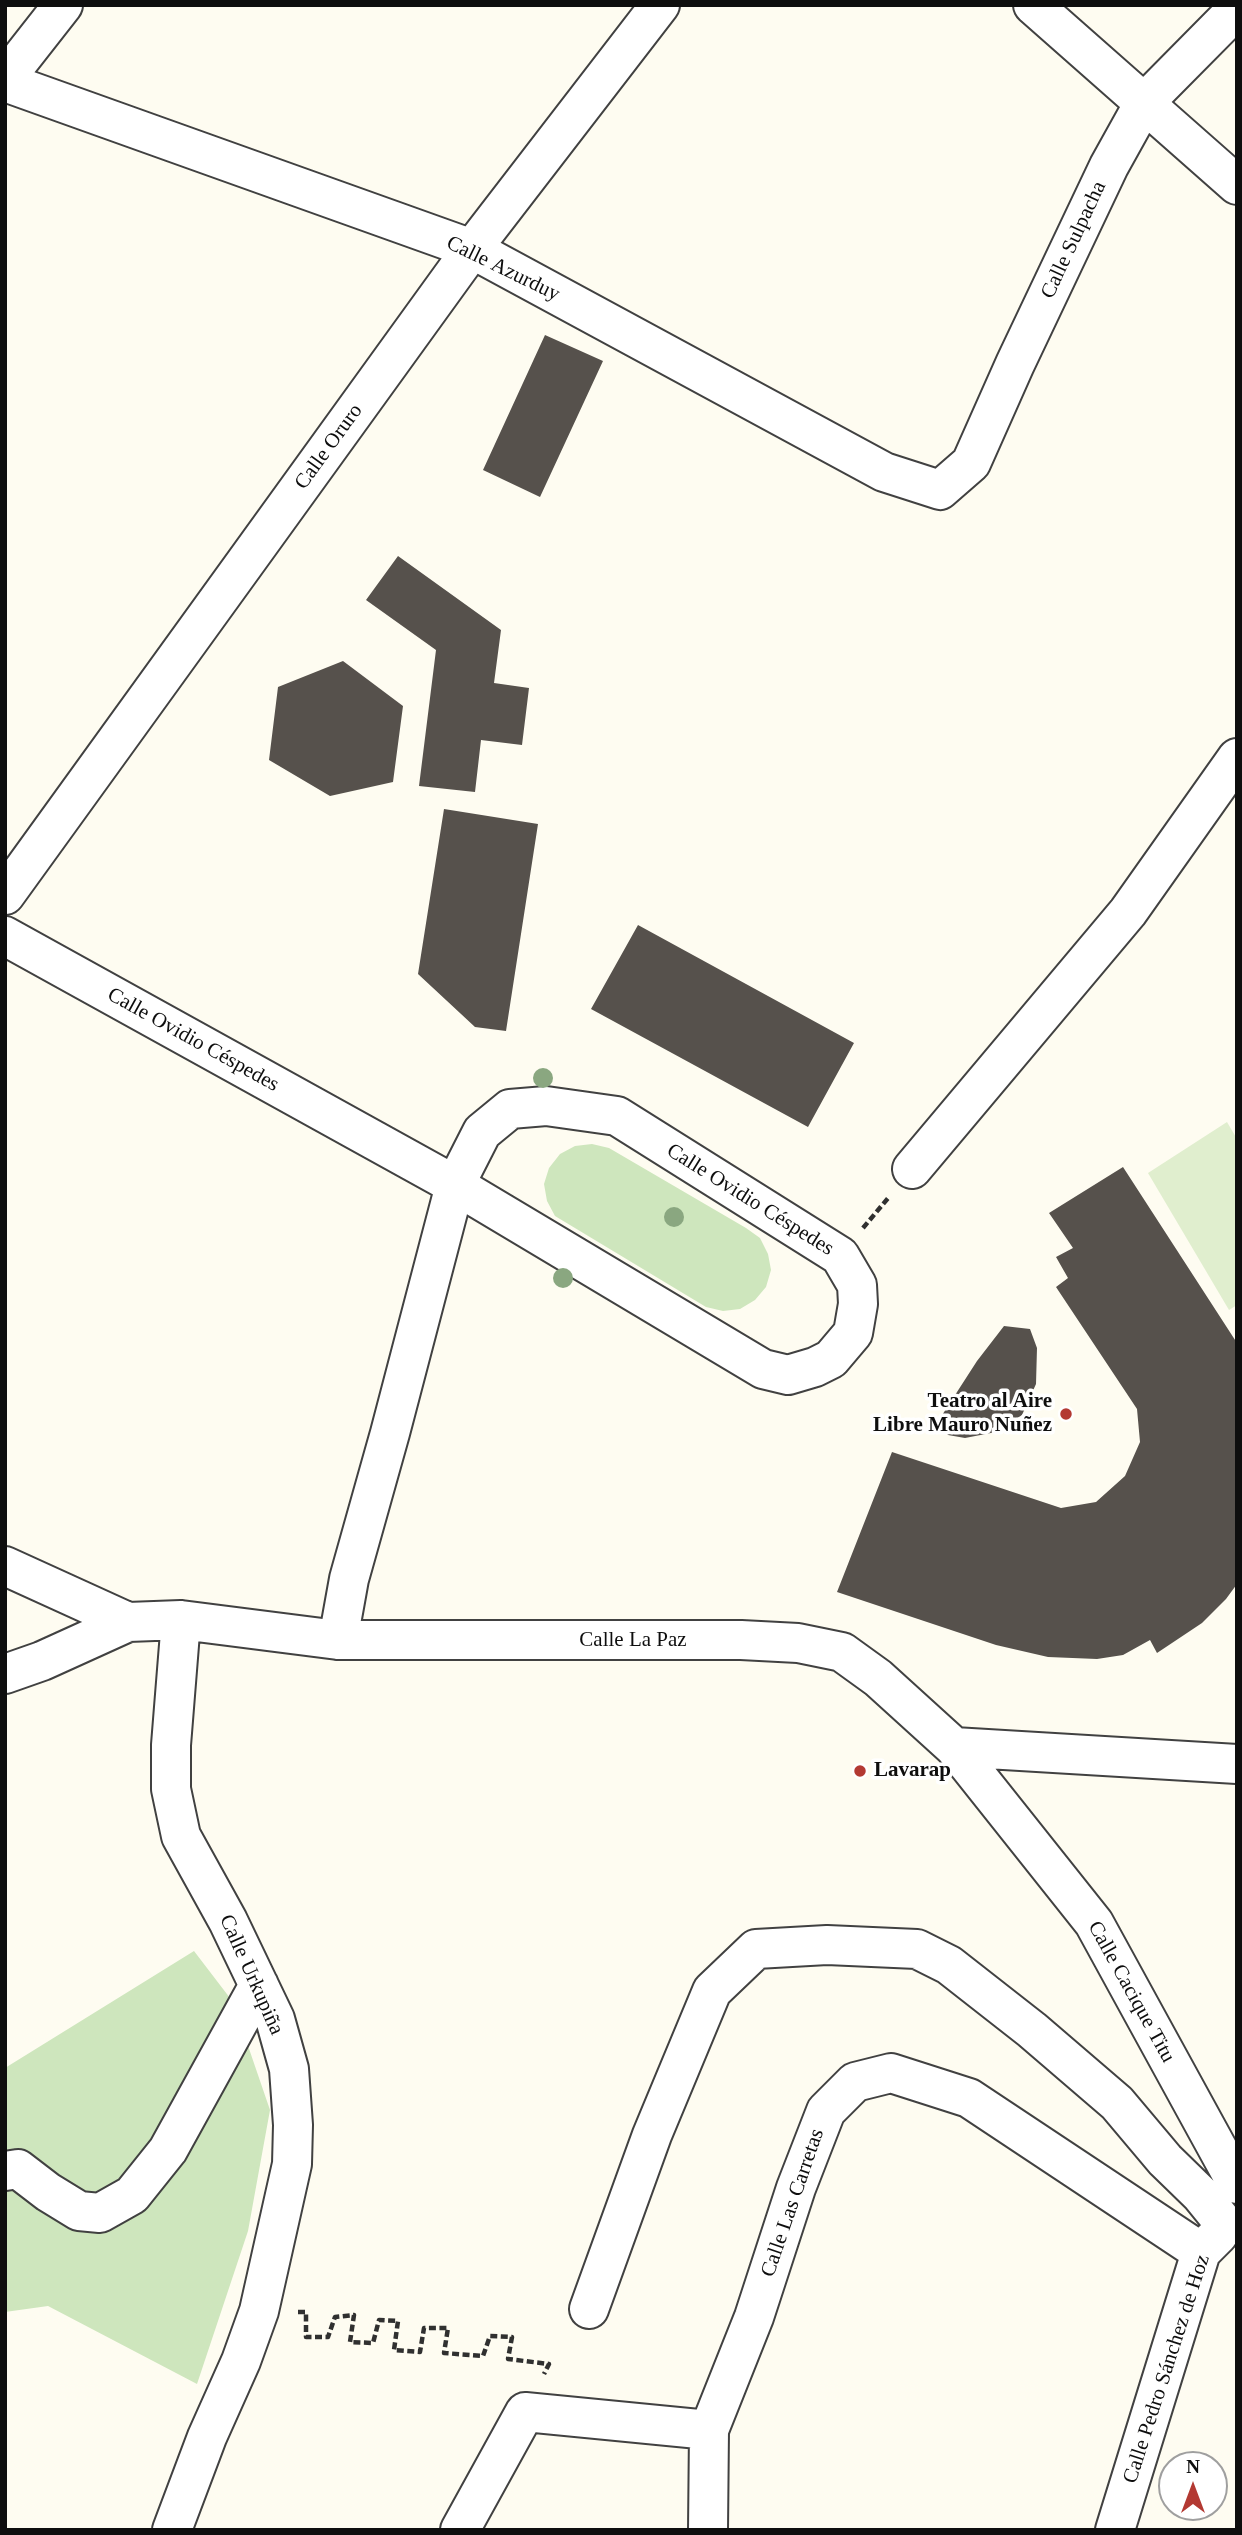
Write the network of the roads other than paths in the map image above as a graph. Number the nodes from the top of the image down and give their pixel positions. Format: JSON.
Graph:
{"nodes":[{"id":1,"x":63,"y":5,"type":"edge"},
{"id":2,"x":660,"y":5,"type":"edge"},
{"id":3,"x":1033,"y":5,"type":"edge"},
{"id":4,"x":1237,"y":9,"type":"edge"},
{"id":5,"x":5,"y":81,"type":"edge"},
{"id":6,"x":1144,"y":103,"type":"junction"},
{"id":7,"x":1237,"y":185,"type":"edge"},
{"id":8,"x":472,"y":249,"type":"junction"},
{"id":9,"x":940,"y":490,"type":"joint"},
{"id":10,"x":1237,"y":758,"type":"edge"},
{"id":11,"x":5,"y":895,"type":"edge"},
{"id":12,"x":5,"y":936,"type":"edge"},
{"id":13,"x":912,"y":1169,"type":"road end"},
{"id":14,"x":455,"y":1185,"type":"junction"},
{"id":15,"x":5,"y":1566,"type":"edge"},
{"id":16,"x":181,"y":1620,"type":"junction"},
{"id":17,"x":128,"y":1622,"type":"junction"},
{"id":18,"x":338,"y":1640,"type":"junction"},
{"id":19,"x":5,"y":1674,"type":"edge"},
{"id":20,"x":954,"y":1746,"type":"junction"},
{"id":21,"x":1237,"y":1764,"type":"edge"},
{"id":22,"x":259,"y":1985,"type":"junction"},
{"id":23,"x":5,"y":2171,"type":"edge"},
{"id":24,"x":1237,"y":2184,"type":"edge"},
{"id":25,"x":1221,"y":2234,"type":"edge"},
{"id":26,"x":589,"y":2309,"type":"dead end"},
{"id":27,"x":709,"y":2430,"type":"junction"},
{"id":28,"x":172,"y":2530,"type":"edge"},
{"id":29,"x":460,"y":2530,"type":"edge"},
{"id":30,"x":708,"y":2530,"type":"edge"},
{"id":31,"x":1115,"y":2530,"type":"edge"}],
"edges":[{"from":1,"to":5,"type":"street"},
{"from":2,"to":8,"type":"street","name":"Calle Oruro"},
{"from":3,"to":6,"type":"street"},
{"from":4,"to":6,"type":"street","name":"Calle Sulpacha"},
{"from":5,"to":8,"type":"street","name":"Calle Azurduy"},
{"from":6,"to":7,"type":"street"},
{"from":6,"to":9,"type":"street","name":"Calle Sulpacha"},
{"from":8,"to":9,"type":"street","name":"Calle Azurduy"},
{"from":8,"to":11,"type":"street","name":"Calle Oruro"},
{"from":10,"to":13,"type":"street"},
{"from":12,"to":14,"type":"street","name":"Calle Ovidio Céspedes"},
{"from":14,"to":14,"type":"street","name":"Calle Ovidio Céspedes"},
{"from":14,"to":18,"type":"street"},
{"from":15,"to":17,"type":"street","name":"Calle La Paz"},
{"from":16,"to":17,"type":"street","name":"Calle La Paz"},
{"from":16,"to":18,"type":"street","name":"Calle La Paz"},
{"from":16,"to":22,"type":"street","name":"Calle Urkupiña"},
{"from":17,"to":19,"type":"street"},
{"from":18,"to":20,"type":"street","name":"Calle La Paz"},
{"from":20,"to":21,"type":"street"},
{"from":20,"to":24,"type":"street","name":"Calle Cacique Titu"},
{"from":22,"to":23,"type":"street"},
{"from":22,"to":28,"type":"street","name":"Calle Urkupiña"},
{"from":25,"to":26,"type":"street"},
{"from":25,"to":27,"type":"street","name":"Calle Las Carretas"},
{"from":25,"to":31,"type":"street","name":"Calle Pedro Sánchez de Hoz"},
{"from":27,"to":29,"type":"street"},
{"from":27,"to":30,"type":"street"}]}
